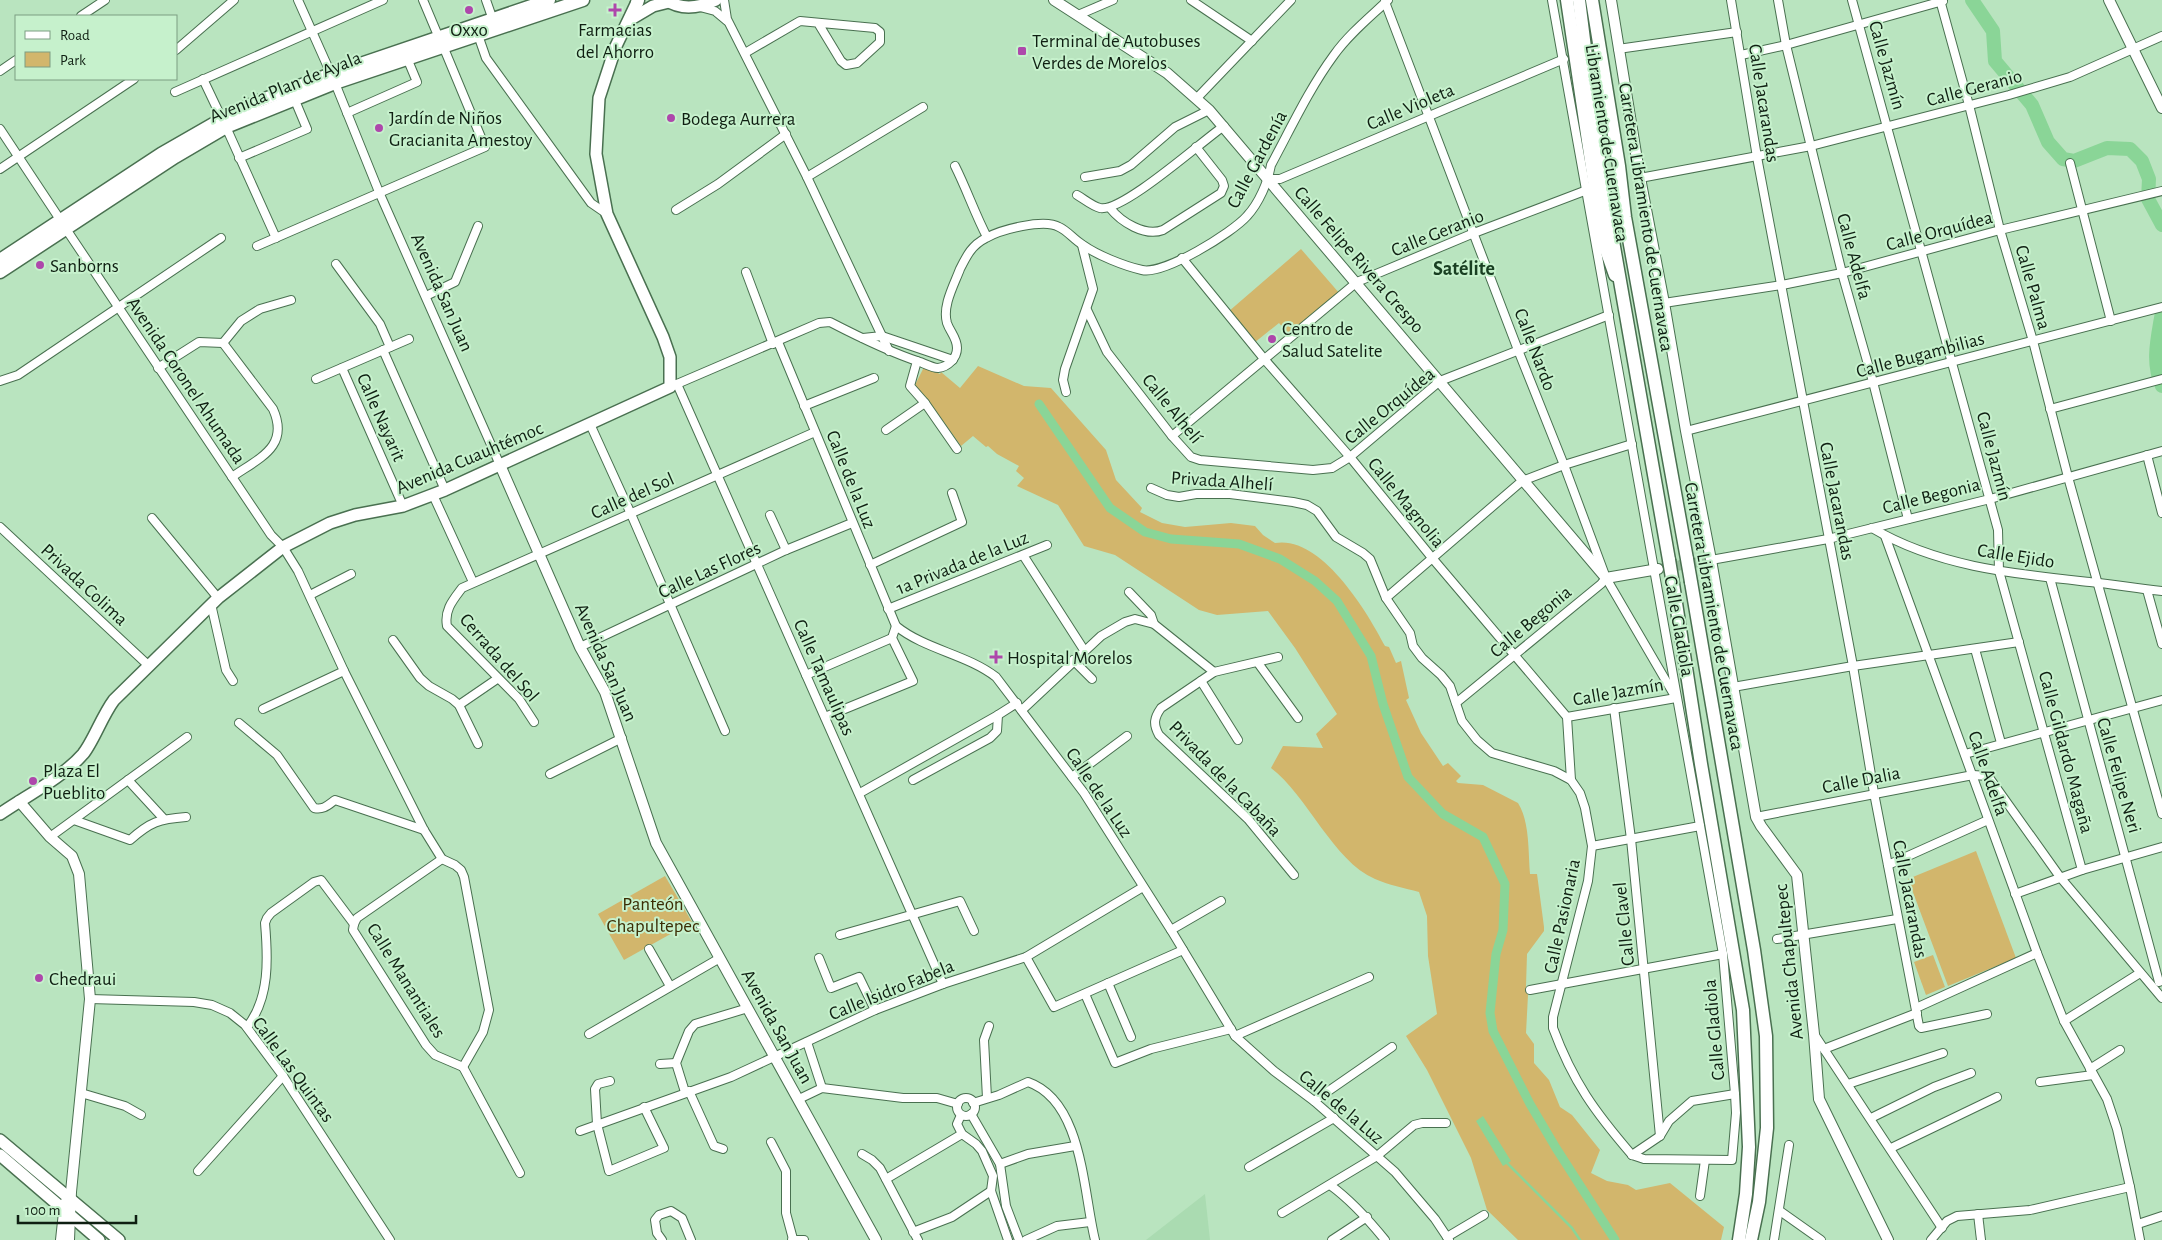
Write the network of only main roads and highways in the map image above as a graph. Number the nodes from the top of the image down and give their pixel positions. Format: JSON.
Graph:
{"nodes":[{"id":1,"x":549,"y":0,"type":"edge"},
{"id":2,"x":583,"y":0,"type":"edge"},
{"id":3,"x":716,"y":0,"type":"edge"},
{"id":4,"x":1567,"y":0,"type":"edge"},
{"id":5,"x":1579,"y":0,"type":"edge"},
{"id":6,"x":1592,"y":0,"type":"edge"},
{"id":7,"x":638,"y":1,"type":"edge"},
{"id":8,"x":667,"y":1,"type":"edge"},
{"id":9,"x":630,"y":20,"type":"junction"},
{"id":10,"x":441,"y":42,"type":"junction"},
{"id":11,"x":333,"y":79,"type":"junction"},
{"id":12,"x":224,"y":123,"type":"junction"},
{"id":13,"x":64,"y":225,"type":"junction"},
{"id":14,"x":0,"y":260,"type":"edge"},
{"id":15,"x":0,"y":272,"type":"edge"},
{"id":16,"x":1620,"y":289,"type":"junction"},
{"id":17,"x":0,"y":814,"type":"edge"},
{"id":18,"x":0,"y":1140,"type":"edge"},
{"id":19,"x":0,"y":1155,"type":"edge"},
{"id":20,"x":67,"y":1194,"type":"junction"},
{"id":21,"x":51,"y":1201,"type":"junction"},
{"id":22,"x":99,"y":1240,"type":"edge"},
{"id":23,"x":118,"y":1240,"type":"edge"},
{"id":24,"x":1739,"y":1240,"type":"edge"},
{"id":25,"x":1751,"y":1240,"type":"edge"}],
"edges":[{"from":1,"to":10,"type":"main road","name":"Avenida Plan de Ayala"},
{"from":2,"to":10,"type":"main road","name":"Avenida Plan de Ayala"},
{"from":3,"to":8,"type":"main road"},
{"from":4,"to":16,"type":"main road","name":"Libramiento de Cuernavaca"},
{"from":5,"to":16,"type":"main road","name":"Carretera Libramiento de Cuernavaca"},
{"from":6,"to":25,"type":"main road","name":"Carretera Libramiento de Cuernavaca","bridge":true},
{"from":7,"to":9,"type":"main road"},
{"from":8,"to":9,"type":"main road"},
{"from":9,"to":17,"type":"main road","name":"Avenida Cuauhtémoc"},
{"from":10,"to":11,"type":"main road","name":"Avenida Plan de Ayala"},
{"from":10,"to":11,"type":"main road","name":"Avenida Plan de Ayala"},
{"from":11,"to":12,"type":"main road","name":"Avenida Plan de Ayala"},
{"from":11,"to":12,"type":"main road","name":"Avenida Plan de Ayala"},
{"from":12,"to":13,"type":"main road","name":"Avenida Plan de Ayala"},
{"from":13,"to":14,"type":"main road","name":"Avenida Plan de Ayala"},
{"from":13,"to":15,"type":"main road","name":"Avenida Plan de Ayala"},
{"from":16,"to":24,"type":"main road","name":"Carretera Libramiento de Cuernavaca","bridge":true},
{"from":18,"to":20,"type":"main road"},
{"from":19,"to":21,"type":"main road"},
{"from":20,"to":21,"type":"main road"},
{"from":20,"to":23,"type":"main road"},
{"from":21,"to":22,"type":"main road"}]}
